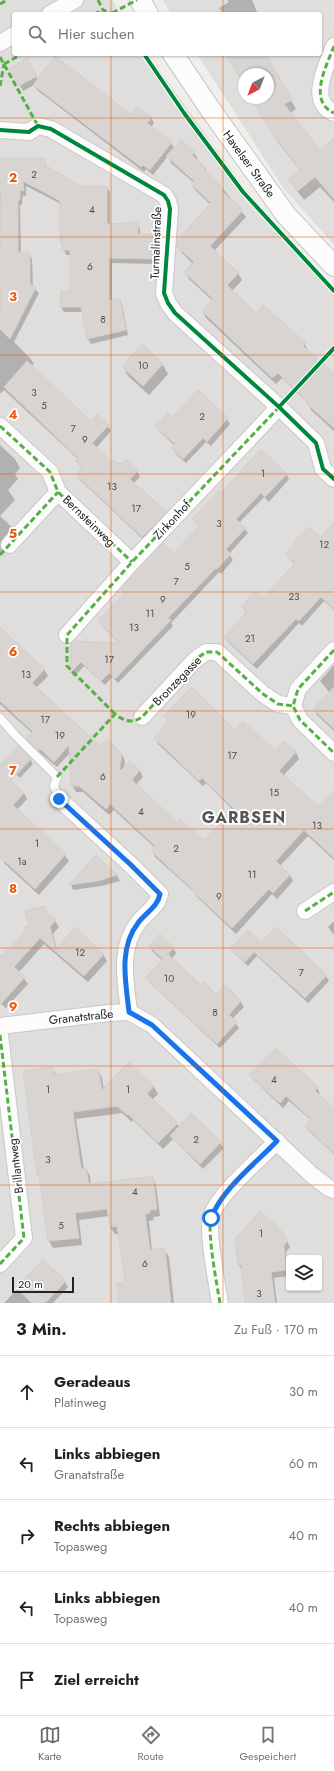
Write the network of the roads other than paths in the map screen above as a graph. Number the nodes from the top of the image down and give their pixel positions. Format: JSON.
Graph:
{"nodes":[{"id":1,"x":74,"y":0,"type":"edge"},
{"id":2,"x":140,"y":0,"type":"edge"},
{"id":3,"x":53,"y":12,"type":"edge"},
{"id":4,"x":147,"y":12,"type":"edge"},
{"id":5,"x":12,"y":36,"type":"edge"},
{"id":6,"x":0,"y":43,"type":"edge"},
{"id":7,"x":334,"y":46,"type":"edge"},
{"id":8,"x":174,"y":56,"type":"edge"},
{"id":9,"x":334,"y":113,"type":"edge"},
{"id":10,"x":0,"y":130,"type":"edge"},
{"id":11,"x":334,"y":266,"type":"edge"},
{"id":12,"x":279,"y":407,"type":"junction"},
{"id":13,"x":0,"y":426,"type":"edge"},
{"id":14,"x":334,"y":478,"type":"edge"},
{"id":15,"x":58,"y":492,"type":"junction"},
{"id":16,"x":9,"y":545,"type":"dead end"},
{"id":17,"x":132,"y":562,"type":"junction"},
{"id":18,"x":67,"y":635,"type":"dead end"},
{"id":19,"x":334,"y":650,"type":"edge"},
{"id":20,"x":293,"y":706,"type":"junction"},
{"id":21,"x":142,"y":717,"type":"dead end"},
{"id":22,"x":0,"y":718,"type":"edge"},
{"id":23,"x":334,"y":753,"type":"edge"},
{"id":24,"x":59,"y":799,"type":"joint"},
{"id":25,"x":334,"y":892,"type":"edge"},
{"id":26,"x":305,"y":911,"type":"dead end"},
{"id":27,"x":129,"y":1012,"type":"junction"},
{"id":28,"x":0,"y":1026,"type":"edge"},
{"id":29,"x":0,"y":1035,"type":"edge"},
{"id":30,"x":277,"y":1141,"type":"junction"},
{"id":31,"x":334,"y":1190,"type":"edge"},
{"id":32,"x":0,"y":1264,"type":"edge"},
{"id":33,"x":220,"y":1303,"type":"edge"}],
"edges":[{"from":1,"to":3,"type":"street"},
{"from":2,"to":4,"type":"street"},
{"from":5,"to":6,"type":"street"},
{"from":7,"to":9,"type":"street"},
{"from":8,"to":11,"type":"street","name":"Havelser Straße"},
{"from":10,"to":12,"type":"street","name":"Turmalinstraße"},
{"from":12,"to":14,"type":"street","name":"Turmalinstraße"},
{"from":12,"to":17,"type":"street","name":"Zirkonhof"},
{"from":13,"to":15,"type":"street","name":"Bernsteinweg"},
{"from":15,"to":16,"type":"street"},
{"from":15,"to":17,"type":"street","name":"Bernsteinweg"},
{"from":17,"to":18,"type":"street","name":"Zirkonhof"},
{"from":19,"to":20,"type":"street"},
{"from":20,"to":21,"type":"street","name":"Bronzegasse"},
{"from":20,"to":23,"type":"street"},
{"from":22,"to":24,"type":"lane"},
{"from":24,"to":27,"type":"street"},
{"from":25,"to":26,"type":"street"},
{"from":27,"to":28,"type":"street","name":"Granatstraße"},
{"from":27,"to":30,"type":"street","name":"Granatstraße"},
{"from":29,"to":32,"type":"street","name":"Brillantweg"},
{"from":30,"to":31,"type":"street","name":"Granatstraße"},
{"from":30,"to":33,"type":"street"}]}
